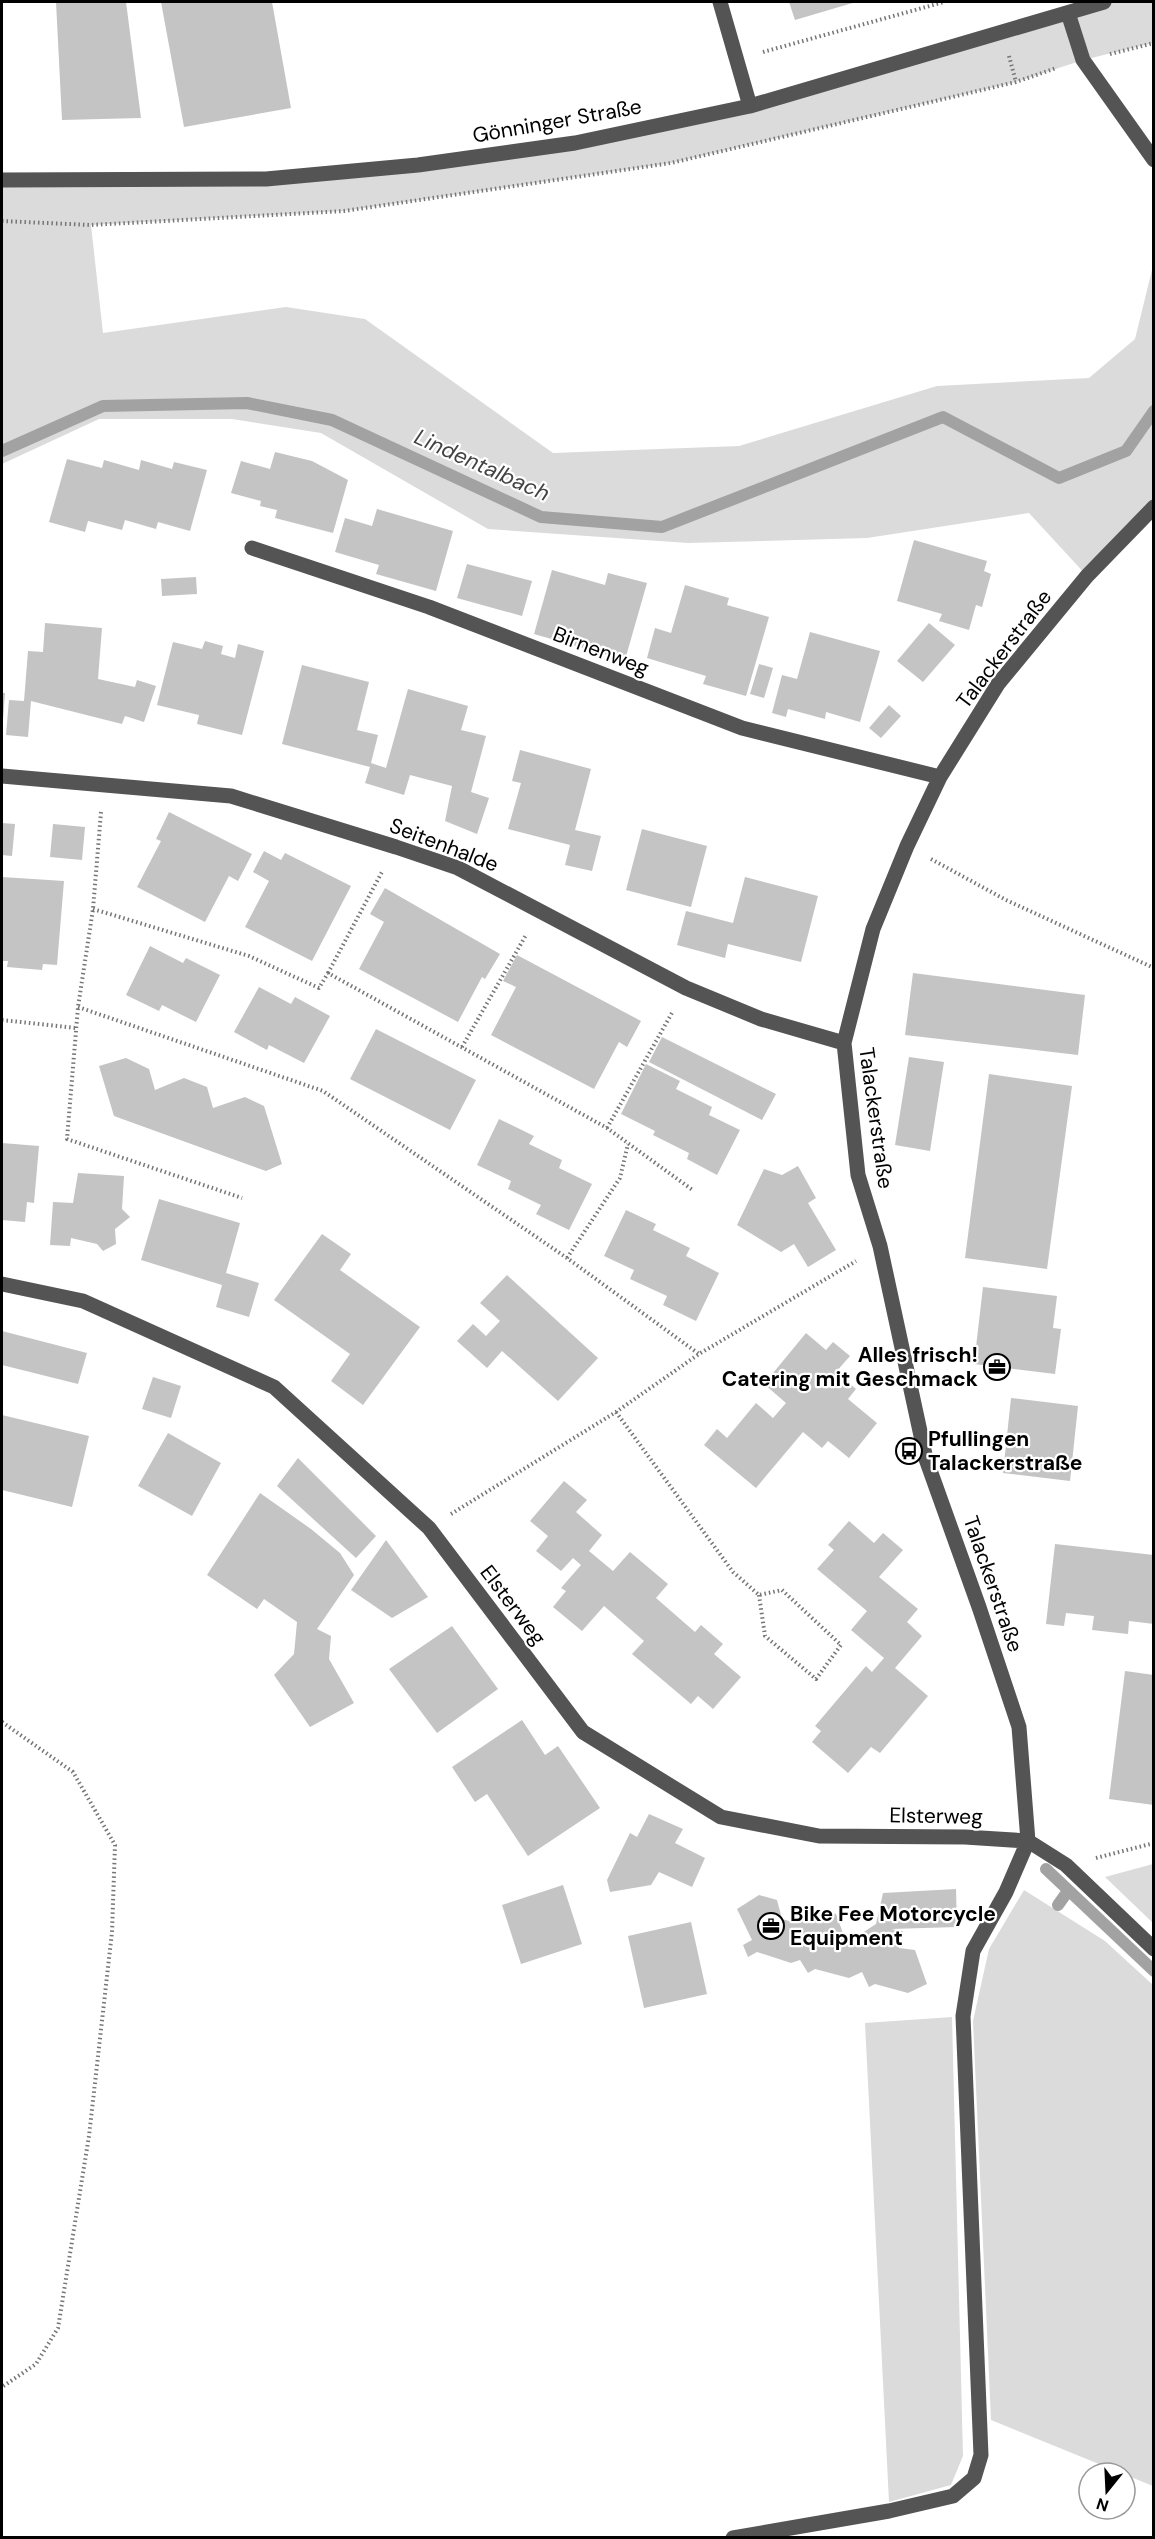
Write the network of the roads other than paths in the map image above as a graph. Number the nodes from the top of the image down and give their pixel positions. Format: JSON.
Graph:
{"nodes":[{"id":1,"x":720,"y":2,"type":"edge"},
{"id":2,"x":1104,"y":2,"type":"edge"},
{"id":3,"x":1068,"y":13,"type":"junction"},
{"id":4,"x":750,"y":106,"type":"junction"},
{"id":5,"x":1154,"y":160,"type":"edge"},
{"id":6,"x":2,"y":180,"type":"edge"},
{"id":7,"x":1154,"y":507,"type":"edge"},
{"id":8,"x":252,"y":548,"type":"dead end"},
{"id":9,"x":2,"y":776,"type":"edge"},
{"id":10,"x":940,"y":777,"type":"junction"},
{"id":11,"x":844,"y":1043,"type":"junction"},
{"id":12,"x":2,"y":1284,"type":"edge"},
{"id":13,"x":1028,"y":1841,"type":"junction"},
{"id":14,"x":1154,"y":1949,"type":"edge"},
{"id":15,"x":733,"y":2538,"type":"edge"}],
"edges":[{"from":1,"to":4,"type":"street"},
{"from":2,"to":3,"type":"street","name":"Gönninger Straße"},
{"from":3,"to":4,"type":"street","name":"Gönninger Straße"},
{"from":3,"to":5,"type":"street"},
{"from":4,"to":6,"type":"street","name":"Gönninger Straße"},
{"from":7,"to":10,"type":"street","name":"Talackerstraße"},
{"from":8,"to":10,"type":"street","name":"Birnenweg"},
{"from":9,"to":11,"type":"street","name":"Seitenhalde"},
{"from":10,"to":11,"type":"street","name":"Talackerstraße"},
{"from":11,"to":13,"type":"street","name":"Talackerstraße"},
{"from":12,"to":13,"type":"street","name":"Elsterweg"},
{"from":13,"to":14,"type":"street"},
{"from":13,"to":15,"type":"street"}]}
